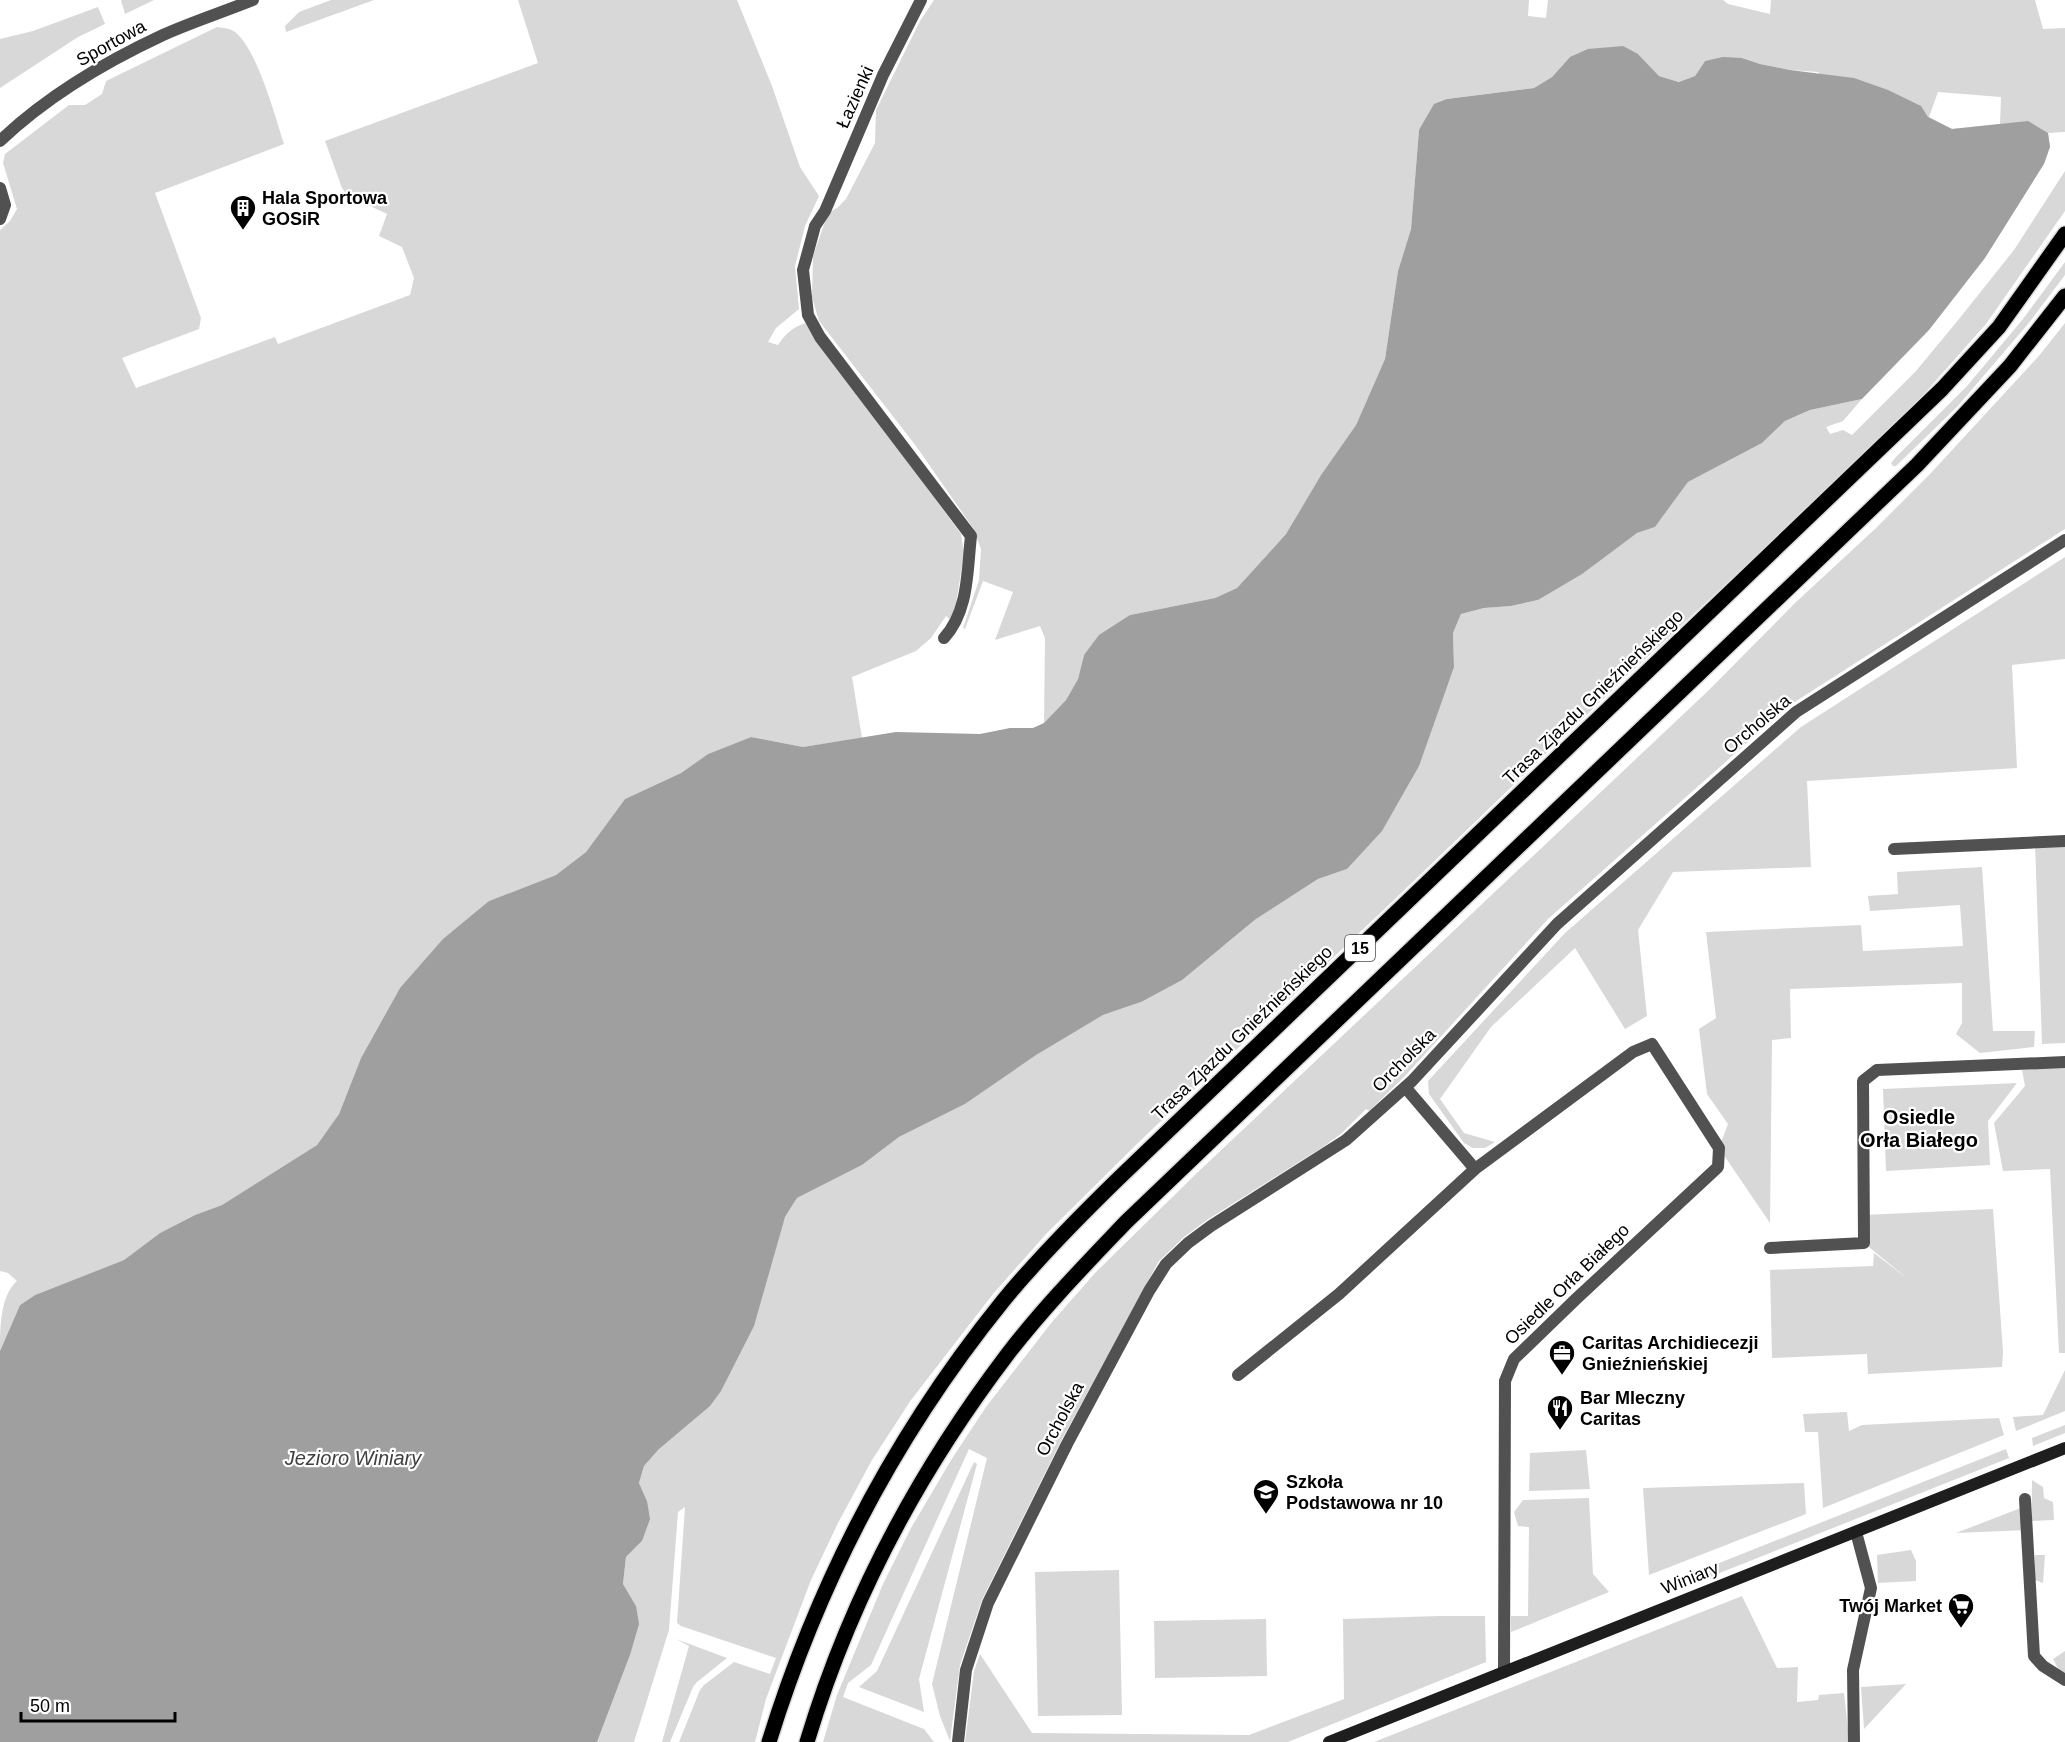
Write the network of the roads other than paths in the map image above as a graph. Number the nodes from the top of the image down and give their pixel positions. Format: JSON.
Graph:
{"nodes":[{"id":1,"x":254,"y":0,"type":"edge"},
{"id":2,"x":921,"y":0,"type":"edge"},
{"id":3,"x":0,"y":141,"type":"edge"},
{"id":4,"x":0,"y":188,"type":"edge"},
{"id":5,"x":0,"y":219,"type":"edge"},
{"id":6,"x":2065,"y":234,"type":"edge"},
{"id":7,"x":2065,"y":296,"type":"edge"},
{"id":8,"x":2065,"y":540,"type":"edge"},
{"id":9,"x":944,"y":638,"type":"dead end"},
{"id":10,"x":2065,"y":841,"type":"edge"},
{"id":11,"x":1894,"y":849,"type":"dead end"},
{"id":12,"x":2065,"y":1062,"type":"edge"},
{"id":13,"x":1405,"y":1087,"type":"junction"},
{"id":14,"x":1475,"y":1168,"type":"junction"},
{"id":15,"x":1770,"y":1248,"type":"dead end"},
{"id":16,"x":1238,"y":1375,"type":"dead end"},
{"id":17,"x":2065,"y":1448,"type":"edge"},
{"id":18,"x":2025,"y":1499,"type":"dead end"},
{"id":19,"x":1856,"y":1532,"type":"junction"},
{"id":20,"x":1504,"y":1672,"type":"junction"},
{"id":21,"x":2065,"y":1680,"type":"edge"},
{"id":22,"x":769,"y":1742,"type":"edge"},
{"id":23,"x":807,"y":1742,"type":"edge"},
{"id":24,"x":958,"y":1742,"type":"edge"},
{"id":25,"x":1329,"y":1742,"type":"edge"},
{"id":26,"x":1854,"y":1742,"type":"edge"}],
"edges":[{"from":1,"to":3,"type":"street","name":"Sportowa"},
{"from":2,"to":9,"type":"street","name":"Łazienki"},
{"from":4,"to":5,"type":"street"},
{"from":6,"to":22,"type":"main road","name":"Trasa Zjazdu Gnieźnieńskiego","number":"15"},
{"from":7,"to":23,"type":"main road","number":"15"},
{"from":8,"to":13,"type":"street","name":"Orcholska"},
{"from":10,"to":11,"type":"street"},
{"from":12,"to":15,"type":"street"},
{"from":13,"to":14,"type":"street"},
{"from":13,"to":24,"type":"street","name":"Orcholska"},
{"from":14,"to":16,"type":"street"},
{"from":14,"to":20,"type":"street","name":"Osiedle Orła Białego"},
{"from":17,"to":19,"type":"street","name":"Winiary"},
{"from":18,"to":21,"type":"street"},
{"from":19,"to":20,"type":"street","name":"Winiary"},
{"from":19,"to":26,"type":"street"},
{"from":20,"to":25,"type":"street","name":"Winiary"}]}
